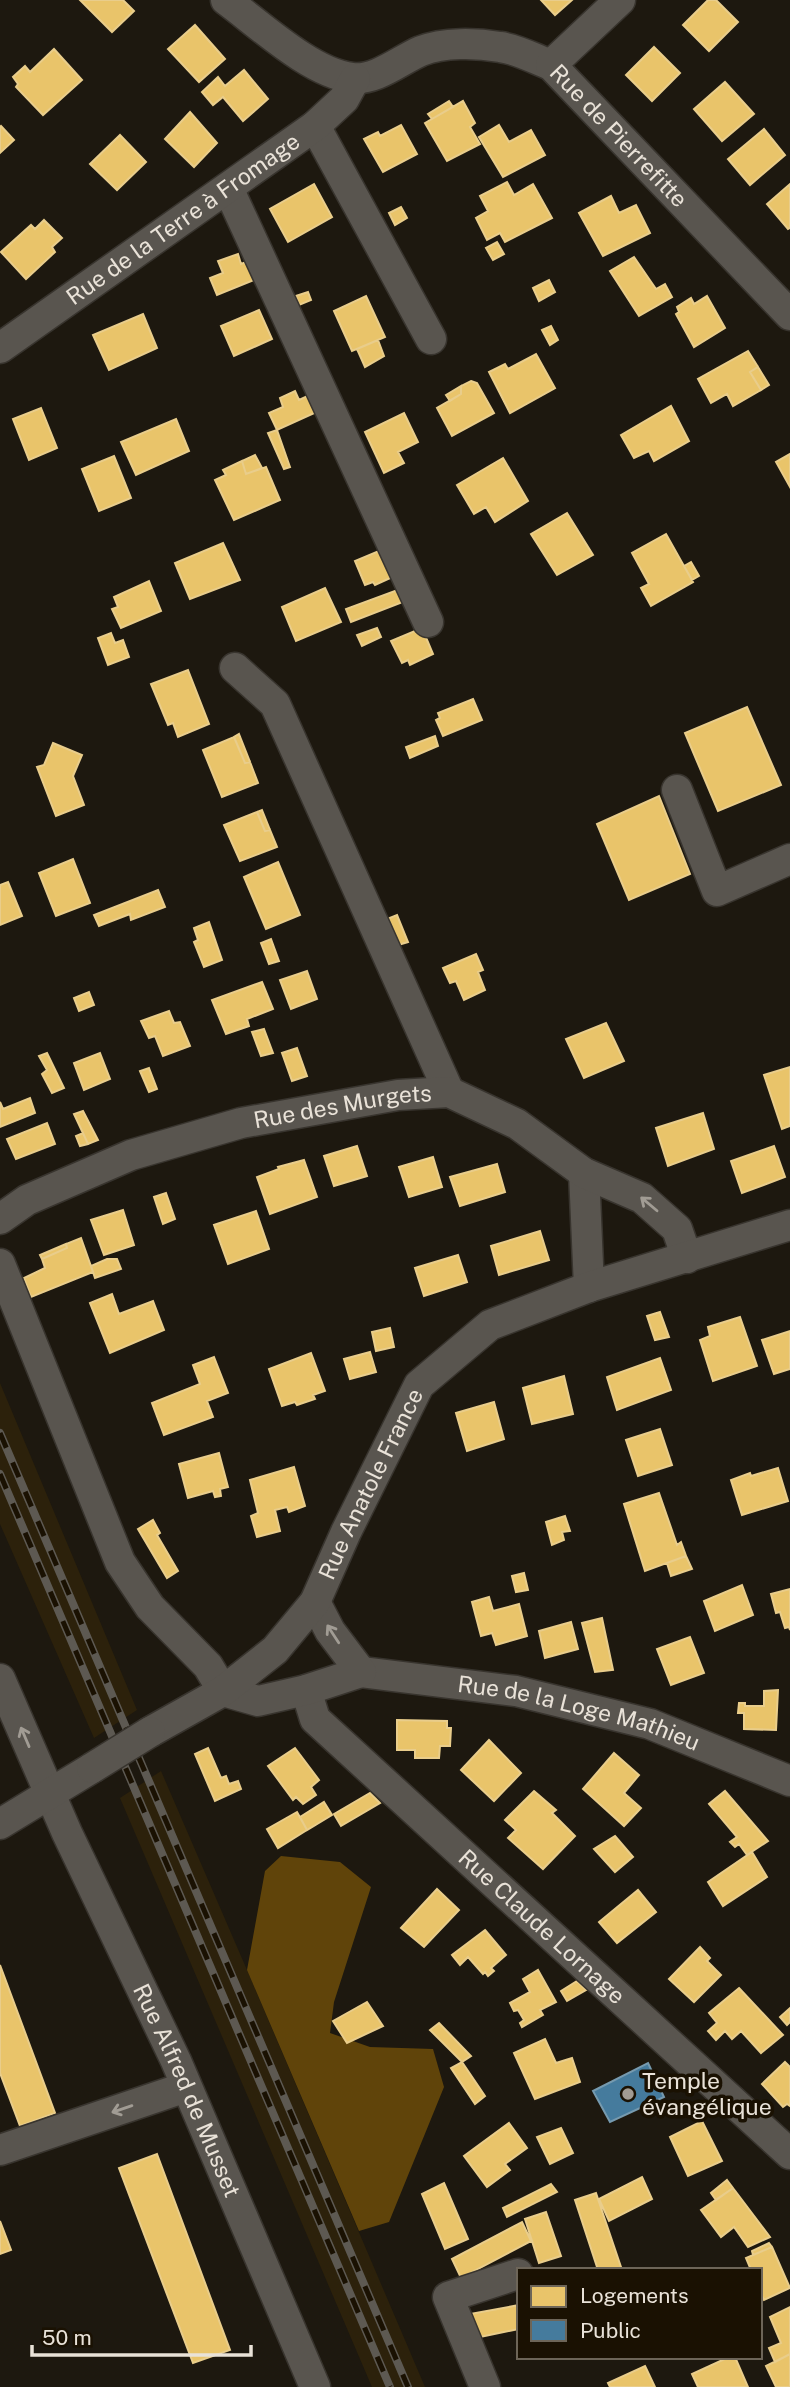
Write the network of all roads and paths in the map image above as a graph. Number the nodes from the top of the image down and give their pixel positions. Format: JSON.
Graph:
{"nodes":[{"id":1,"x":226,"y":0,"type":"edge"},
{"id":2,"x":620,"y":0,"type":"edge"},
{"id":3,"x":551,"y":65,"type":"junction"},
{"id":4,"x":355,"y":79,"type":"junction"},
{"id":5,"x":315,"y":126,"type":"junction"},
{"id":6,"x":228,"y":188,"type":"junction"},
{"id":7,"x":790,"y":315,"type":"edge"},
{"id":8,"x":431,"y":339,"type":"dead end"},
{"id":9,"x":0,"y":348,"type":"edge"},
{"id":10,"x":428,"y":622,"type":"dead end"},
{"id":11,"x":235,"y":668,"type":"dead end"},
{"id":12,"x":677,"y":790,"type":"dead end"},
{"id":13,"x":790,"y":859,"type":"edge"},
{"id":14,"x":449,"y":1092,"type":"junction"},
{"id":15,"x":584,"y":1173,"type":"junction"},
{"id":16,"x":0,"y":1219,"type":"edge"},
{"id":17,"x":790,"y":1225,"type":"edge"},
{"id":18,"x":687,"y":1258,"type":"junction"},
{"id":19,"x":0,"y":1264,"type":"edge"},
{"id":20,"x":589,"y":1287,"type":"junction"},
{"id":21,"x":315,"y":1602,"type":"junction"},
{"id":22,"x":361,"y":1672,"type":"junction"},
{"id":23,"x":0,"y":1679,"type":"edge"},
{"id":24,"x":306,"y":1690,"type":"junction"},
{"id":25,"x":223,"y":1691,"type":"junction"},
{"id":26,"x":790,"y":1781,"type":"edge"},
{"id":27,"x":50,"y":1795,"type":"junction"},
{"id":28,"x":0,"y":1824,"type":"edge"},
{"id":29,"x":186,"y":2087,"type":"junction"},
{"id":30,"x":0,"y":2150,"type":"edge"},
{"id":31,"x":790,"y":2154,"type":"edge"},
{"id":32,"x":517,"y":2274,"type":"edge"},
{"id":33,"x":314,"y":2387,"type":"edge"},
{"id":34,"x":485,"y":2387,"type":"edge"}],
"edges":[{"from":1,"to":4,"type":"street"},
{"from":2,"to":3,"type":"street"},
{"from":3,"to":4,"type":"street","name":"Rue de Pierrefitte"},
{"from":3,"to":7,"type":"street","name":"Rue de Pierrefitte"},
{"from":4,"to":5,"type":"street","name":"Rue de la Terre à Fromage"},
{"from":5,"to":6,"type":"street","name":"Rue de la Terre à Fromage"},
{"from":5,"to":8,"type":"street"},
{"from":6,"to":9,"type":"street","name":"Rue de la Terre à Fromage"},
{"from":6,"to":10,"type":"street"},
{"from":11,"to":14,"type":"street"},
{"from":12,"to":13,"type":"street"},
{"from":14,"to":15,"type":"street","name":"Rue des Murgets"},
{"from":14,"to":16,"type":"street","name":"Rue des Murgets"},
{"from":18,"to":15,"type":"street","name":"Rue des Murgets","one_way":true},
{"from":15,"to":20,"type":"street"},
{"from":17,"to":18,"type":"street","name":"Rue Anatole France"},
{"from":18,"to":20,"type":"street","name":"Rue Anatole France"},
{"from":19,"to":25,"type":"street"},
{"from":20,"to":21,"type":"street","name":"Rue Anatole France"},
{"from":22,"to":21,"type":"street","one_way":true},
{"from":21,"to":25,"type":"street","name":"Rue Anatole France"},
{"from":22,"to":24,"type":"street","name":"Rue de la Loge Mathieu"},
{"from":22,"to":26,"type":"street","name":"Rue de la Loge Mathieu"},
{"from":27,"to":23,"type":"street","one_way":true},
{"from":24,"to":25,"type":"street","name":"Rue de la Loge Mathieu"},
{"from":24,"to":31,"type":"street","name":"Rue Claude Lornage"},
{"from":25,"to":27,"type":"street","name":"Rue Anatole France","bridge":true},
{"from":27,"to":28,"type":"street","name":"Rue Anatole France"},
{"from":27,"to":29,"type":"street","name":"Rue Alfred de Musset"},
{"from":29,"to":30,"type":"street","one_way":true},
{"from":29,"to":33,"type":"street","name":"Rue Alfred de Musset"},
{"from":32,"to":34,"type":"street"}]}
